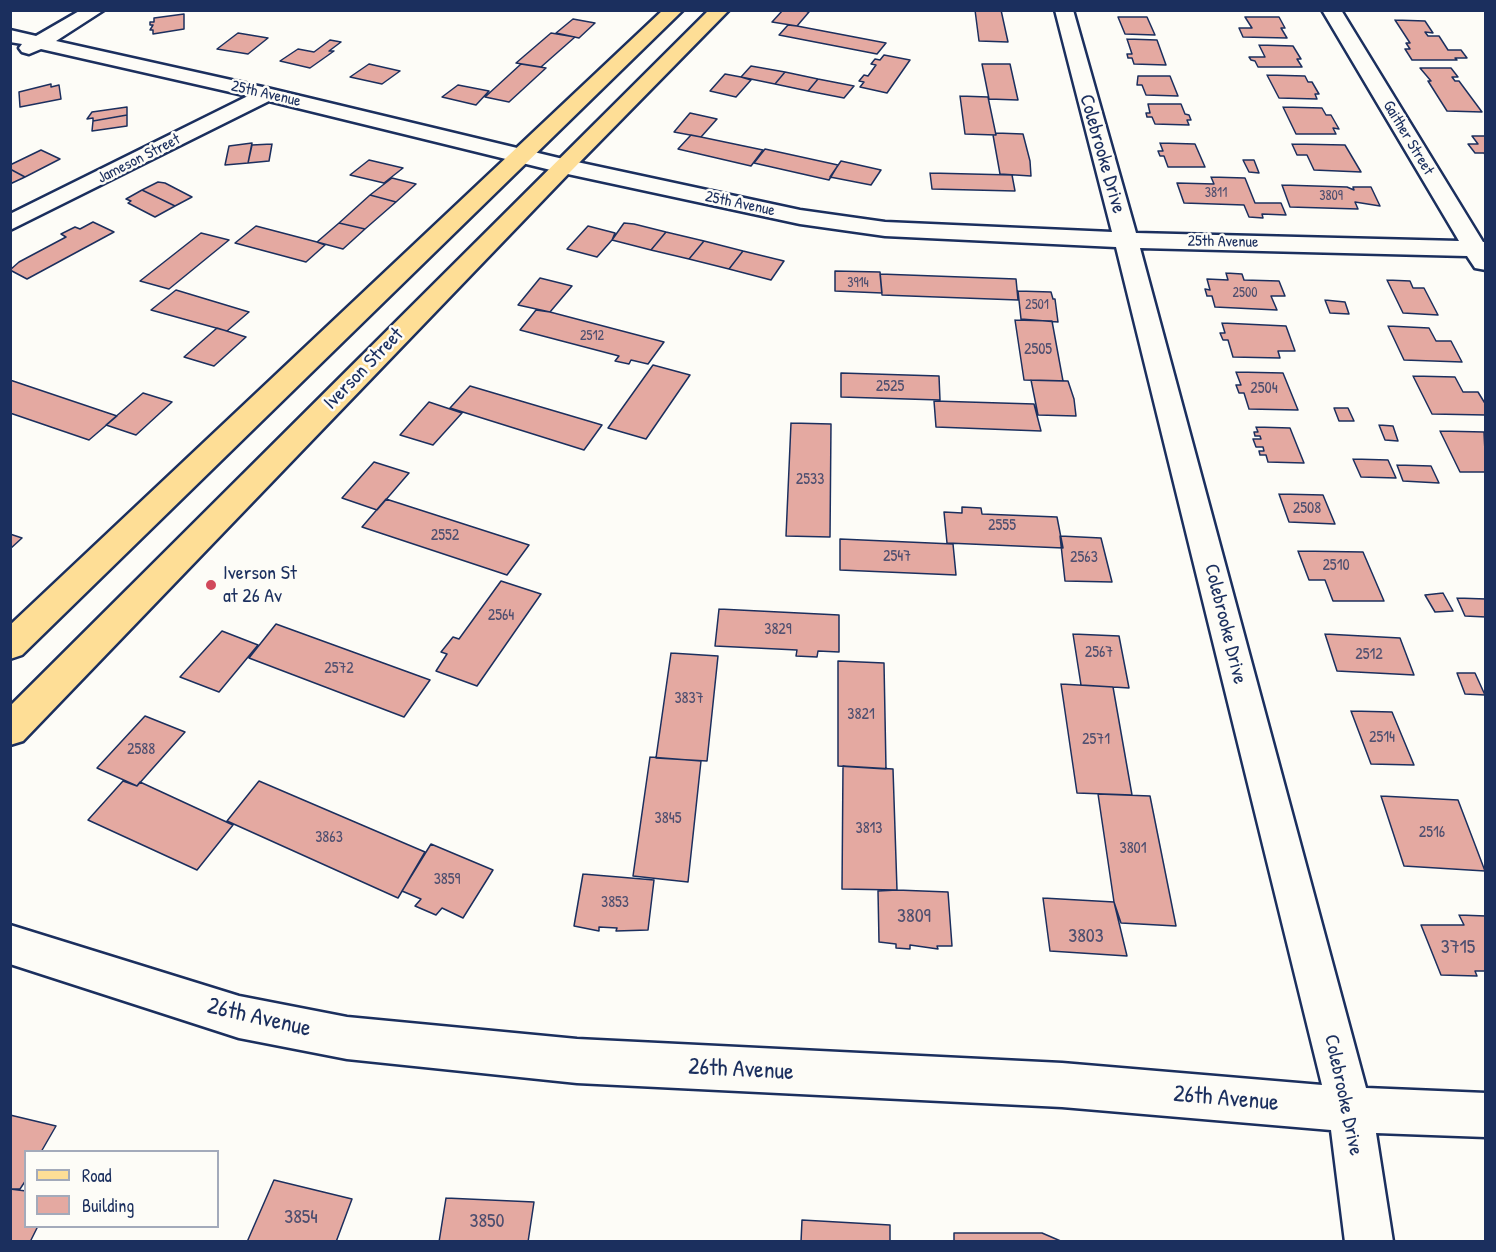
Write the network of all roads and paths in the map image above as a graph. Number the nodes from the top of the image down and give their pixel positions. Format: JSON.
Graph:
{"nodes":[{"id":1,"x":95,"y":10,"type":"edge"},
{"id":2,"x":674,"y":10,"type":"edge"},
{"id":3,"x":720,"y":10,"type":"edge"},
{"id":4,"x":1064,"y":10,"type":"edge"},
{"id":5,"x":1331,"y":10,"type":"edge"},
{"id":6,"x":10,"y":36,"type":"edge"},
{"id":7,"x":38,"y":42,"type":"junction"},
{"id":8,"x":10,"y":58,"type":"edge"},
{"id":9,"x":267,"y":94,"type":"junction"},
{"id":10,"x":523,"y":156,"type":"junction"},
{"id":11,"x":563,"y":166,"type":"junction"},
{"id":12,"x":10,"y":223,"type":"edge"},
{"id":13,"x":1126,"y":240,"type":"junction"},
{"id":14,"x":1482,"y":254,"type":"edge"},
{"id":15,"x":10,"y":646,"type":"edge"},
{"id":16,"x":10,"y":730,"type":"edge"},
{"id":17,"x":10,"y":944,"type":"edge"},
{"id":18,"x":1350,"y":1110,"type":"junction"},
{"id":19,"x":1485,"y":1114,"type":"edge"},
{"id":20,"x":1369,"y":1242,"type":"edge"}],
"edges":[{"from":1,"to":7,"type":"street"},
{"from":2,"to":10,"type":"main road"},
{"from":3,"to":11,"type":"main road","name":"Iverson Street"},
{"from":4,"to":13,"type":"street","name":"Colebrooke Drive"},
{"from":5,"to":14,"type":"street","name":"Gaither Street"},
{"from":6,"to":7,"type":"street","name":"25th Avenue"},
{"from":7,"to":8,"type":"street"},
{"from":7,"to":9,"type":"street","name":"25th Avenue"},
{"from":9,"to":10,"type":"street","name":"25th Avenue"},
{"from":9,"to":12,"type":"street","name":"Jameson Street"},
{"from":10,"to":11,"type":"street","name":"25th Avenue"},
{"from":10,"to":15,"type":"main road"},
{"from":11,"to":13,"type":"street","name":"25th Avenue"},
{"from":11,"to":16,"type":"main road","name":"Iverson Street"},
{"from":13,"to":14,"type":"street","name":"25th Avenue"},
{"from":13,"to":18,"type":"street","name":"Colebrooke Drive"},
{"from":17,"to":18,"type":"street","name":"26th Avenue"},
{"from":18,"to":19,"type":"street","name":"26th Avenue"},
{"from":18,"to":20,"type":"street","name":"Colebrooke Drive"}]}
